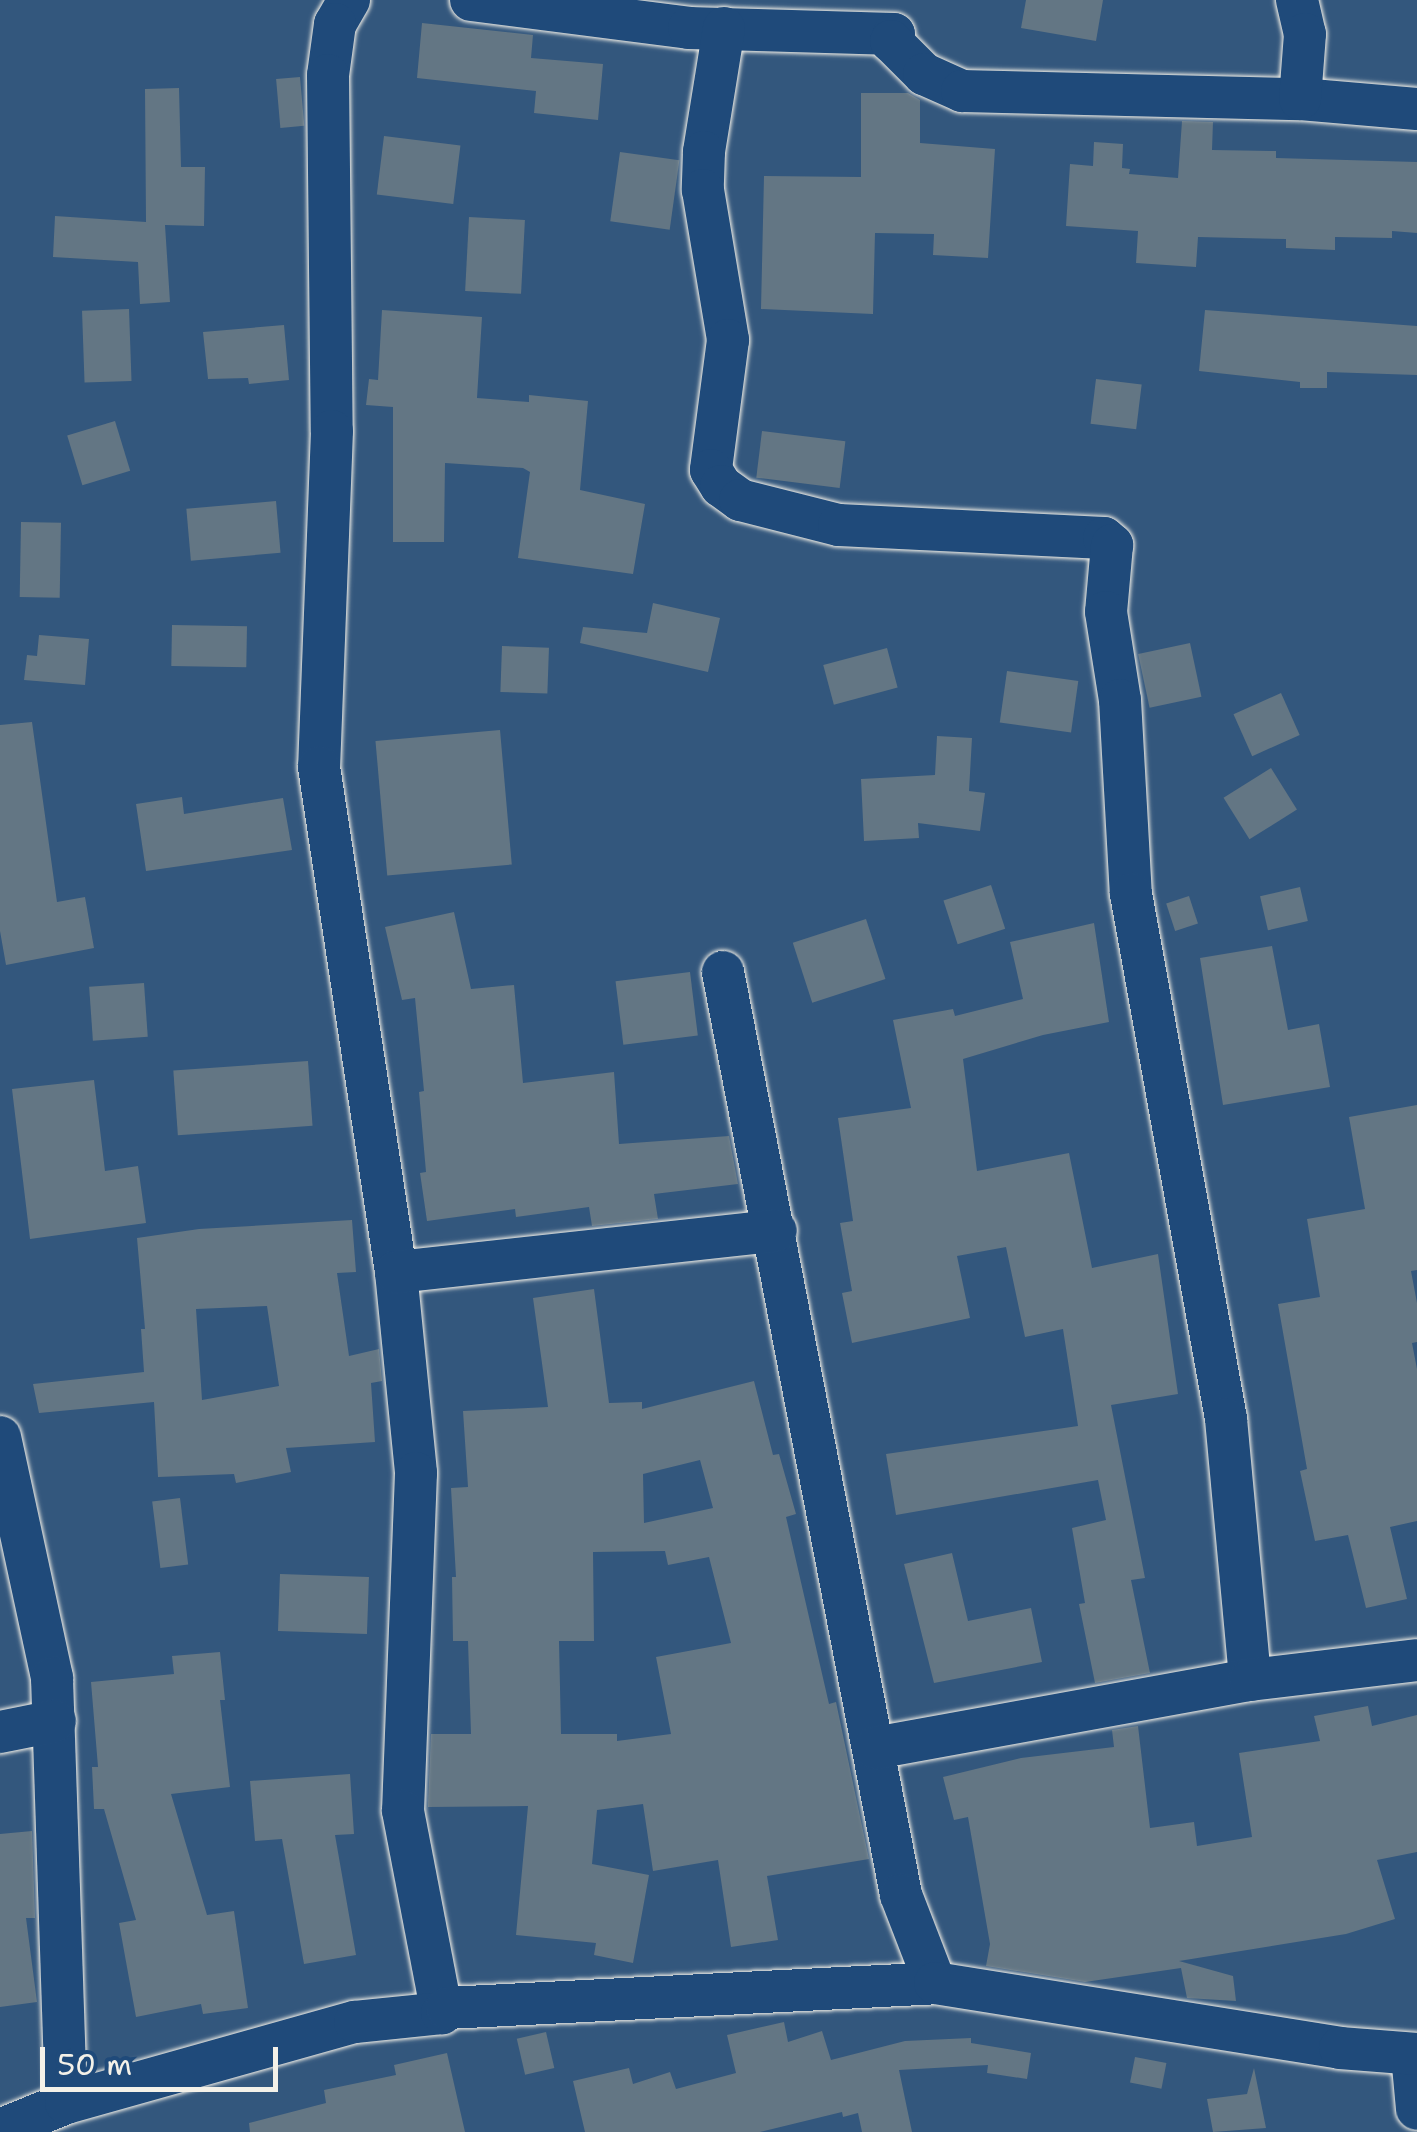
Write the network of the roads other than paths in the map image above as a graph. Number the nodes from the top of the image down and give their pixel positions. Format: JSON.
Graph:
{"nodes":[{"id":1,"x":349,"y":0,"type":"edge"},
{"id":2,"x":471,"y":0,"type":"edge"},
{"id":3,"x":1297,"y":0,"type":"edge"},
{"id":4,"x":897,"y":17,"type":"edge"},
{"id":5,"x":724,"y":28,"type":"junction"},
{"id":6,"x":1300,"y":99,"type":"junction"},
{"id":7,"x":1417,"y":110,"type":"edge"},
{"id":8,"x":723,"y":972,"type":"dead end"},
{"id":9,"x":776,"y":1230,"type":"junction"},
{"id":10,"x":396,"y":1272,"type":"junction"},
{"id":11,"x":0,"y":1437,"type":"edge"},
{"id":12,"x":1417,"y":1660,"type":"edge"},
{"id":13,"x":1250,"y":1680,"type":"junction"},
{"id":14,"x":55,"y":1721,"type":"junction"},
{"id":15,"x":0,"y":1732,"type":"edge"},
{"id":16,"x":875,"y":1748,"type":"junction"},
{"id":17,"x":935,"y":1983,"type":"junction"},
{"id":18,"x":442,"y":2013,"type":"junction"},
{"id":19,"x":1414,"y":2054,"type":"edge"},
{"id":20,"x":66,"y":2103,"type":"junction"},
{"id":21,"x":1417,"y":2109,"type":"edge"},
{"id":22,"x":0,"y":2130,"type":"edge"}],
"edges":[{"from":1,"to":10,"type":"street"},
{"from":2,"to":5,"type":"street"},
{"from":3,"to":6,"type":"street"},
{"from":4,"to":5,"type":"street"},
{"from":4,"to":6,"type":"street"},
{"from":5,"to":13,"type":"street"},
{"from":6,"to":7,"type":"street"},
{"from":8,"to":9,"type":"street"},
{"from":9,"to":10,"type":"street"},
{"from":9,"to":16,"type":"street"},
{"from":10,"to":18,"type":"street"},
{"from":11,"to":14,"type":"street"},
{"from":12,"to":13,"type":"street"},
{"from":13,"to":16,"type":"street"},
{"from":14,"to":15,"type":"street"},
{"from":14,"to":20,"type":"street"},
{"from":16,"to":17,"type":"street"},
{"from":17,"to":18,"type":"street"},
{"from":17,"to":19,"type":"street"},
{"from":18,"to":20,"type":"street"},
{"from":19,"to":21,"type":"street"},
{"from":20,"to":22,"type":"street"}]}
